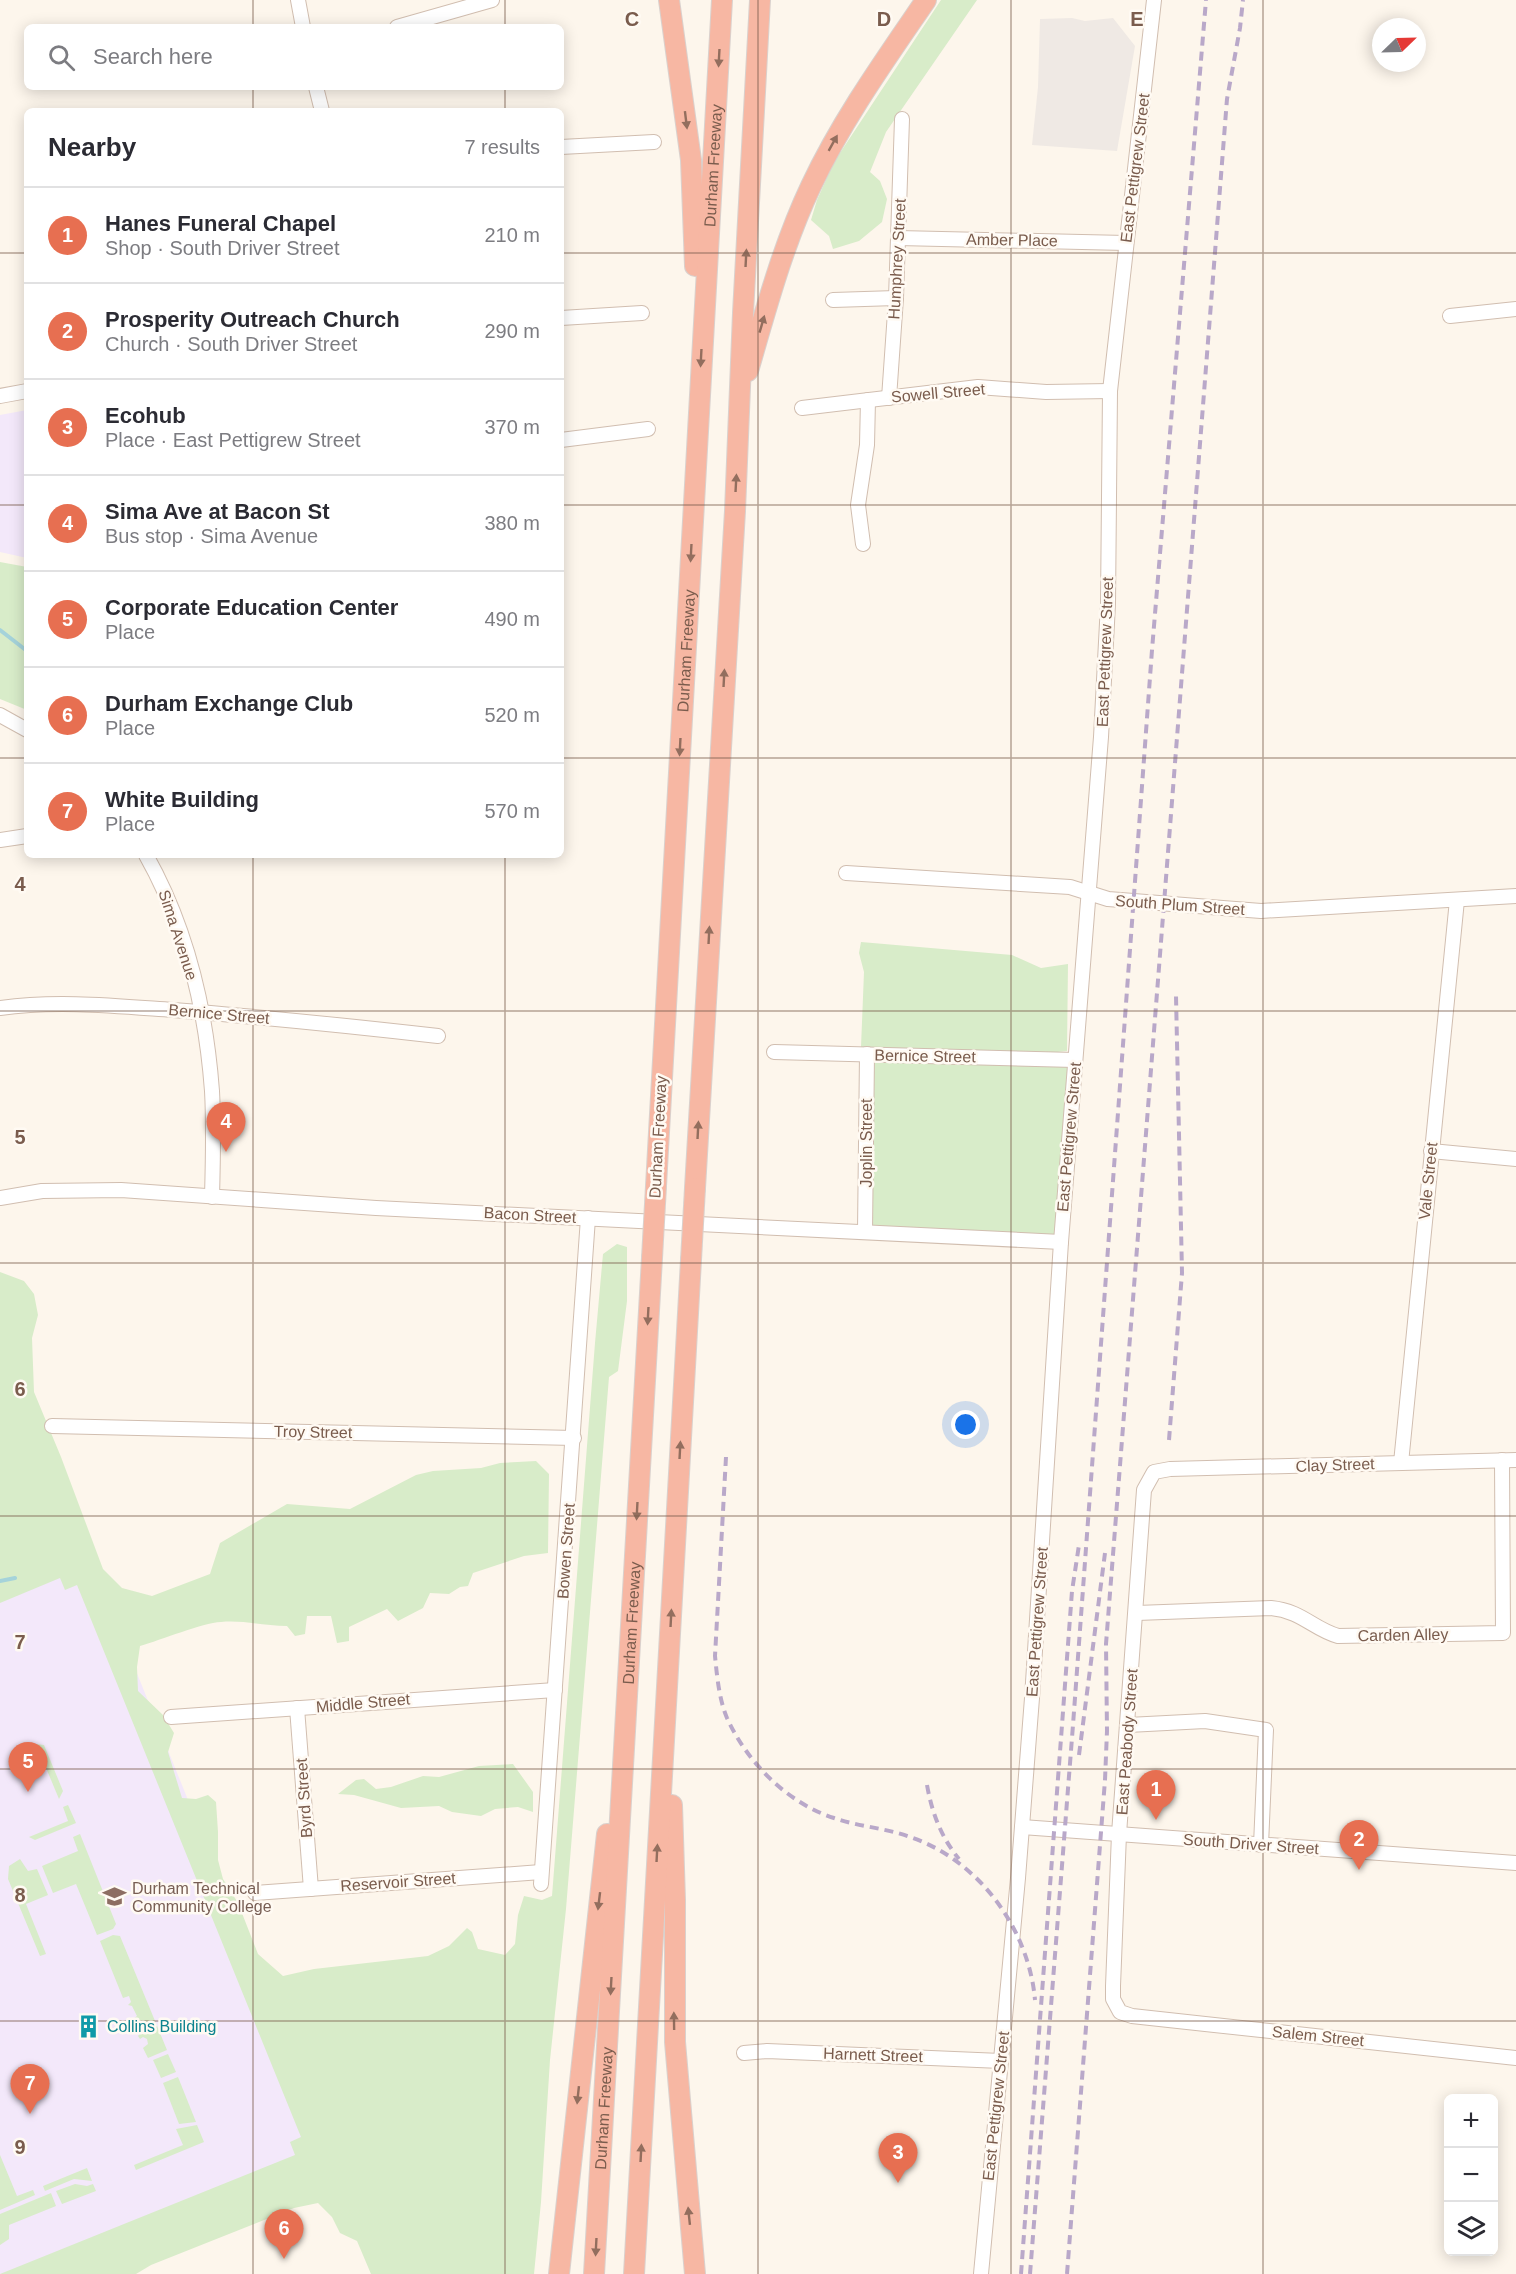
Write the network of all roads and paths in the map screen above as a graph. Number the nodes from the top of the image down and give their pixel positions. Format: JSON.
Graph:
{"nodes":[{"id":1,"x":298,"y":0,"type":"edge"},
{"id":2,"x":492,"y":0,"type":"edge"},
{"id":3,"x":669,"y":0,"type":"edge"},
{"id":4,"x":722,"y":0,"type":"edge"},
{"id":5,"x":760,"y":0,"type":"edge"},
{"id":6,"x":926,"y":0,"type":"edge"},
{"id":7,"x":1154,"y":0,"type":"edge"},
{"id":8,"x":302,"y":24,"type":"edge"},
{"id":9,"x":408,"y":24,"type":"edge"},
{"id":10,"x":317,"y":90,"type":"edge"},
{"id":11,"x":321,"y":108,"type":"edge"},
{"id":12,"x":902,"y":119,"type":"dead end"},
{"id":13,"x":654,"y":142,"type":"dead end"},
{"id":14,"x":564,"y":147,"type":"edge"},
{"id":15,"x":898,"y":238,"type":"junction"},
{"id":16,"x":1126,"y":243,"type":"junction"},
{"id":17,"x":896,"y":298,"type":"junction"},
{"id":18,"x":833,"y":300,"type":"dead end"},
{"id":19,"x":1516,"y":309,"type":"edge"},
{"id":20,"x":642,"y":313,"type":"dead end"},
{"id":21,"x":1450,"y":316,"type":"dead end"},
{"id":22,"x":564,"y":318,"type":"edge"},
{"id":23,"x":703,"y":332,"type":"junction"},
{"id":24,"x":1110,"y":391,"type":"junction"},
{"id":25,"x":24,"y":392,"type":"edge"},
{"id":26,"x":0,"y":396,"type":"edge"},
{"id":27,"x":889,"y":398,"type":"junction"},
{"id":28,"x":740,"y":400,"type":"junction"},
{"id":29,"x":868,"y":400,"type":"junction"},
{"id":30,"x":802,"y":408,"type":"dead end"},
{"id":31,"x":648,"y":429,"type":"dead end"},
{"id":32,"x":564,"y":440,"type":"edge"},
{"id":33,"x":863,"y":544,"type":"dead end"},
{"id":34,"x":0,"y":715,"type":"edge"},
{"id":35,"x":24,"y":728,"type":"edge"},
{"id":36,"x":24,"y":836,"type":"edge"},
{"id":37,"x":0,"y":840,"type":"edge"},
{"id":38,"x":148,"y":858,"type":"edge"},
{"id":39,"x":846,"y":873,"type":"dead end"},
{"id":40,"x":1088,"y":893,"type":"junction"},
{"id":41,"x":1516,"y":896,"type":"edge"},
{"id":42,"x":1458,"y":900,"type":"junction"},
{"id":43,"x":0,"y":1008,"type":"edge"},
{"id":44,"x":200,"y":1012,"type":"junction"},
{"id":45,"x":438,"y":1036,"type":"dead end"},
{"id":46,"x":774,"y":1052,"type":"dead end"},
{"id":47,"x":867,"y":1054,"type":"junction"},
{"id":48,"x":1076,"y":1060,"type":"junction"},
{"id":49,"x":1431,"y":1151,"type":"junction"},
{"id":50,"x":1516,"y":1160,"type":"edge"},
{"id":51,"x":212,"y":1197,"type":"junction"},
{"id":52,"x":0,"y":1198,"type":"edge"},
{"id":53,"x":588,"y":1218,"type":"junction"},
{"id":54,"x":865,"y":1232,"type":"junction"},
{"id":55,"x":1061,"y":1242,"type":"junction"},
{"id":56,"x":52,"y":1426,"type":"dead end"},
{"id":57,"x":574,"y":1438,"type":"junction"},
{"id":58,"x":1509,"y":1460,"type":"edge"},
{"id":59,"x":1401,"y":1463,"type":"junction"},
{"id":60,"x":1154,"y":1472,"type":"joint"},
{"id":61,"x":1137,"y":1613,"type":"junction"},
{"id":62,"x":630,"y":1634,"type":"junction"},
{"id":63,"x":667,"y":1677,"type":"junction"},
{"id":64,"x":555,"y":1689,"type":"junction"},
{"id":65,"x":297,"y":1708,"type":"junction"},
{"id":66,"x":171,"y":1717,"type":"dead end"},
{"id":67,"x":1128,"y":1725,"type":"junction"},
{"id":68,"x":1022,"y":1827,"type":"junction"},
{"id":69,"x":1119,"y":1834,"type":"junction"},
{"id":70,"x":1261,"y":1845,"type":"junction"},
{"id":71,"x":1516,"y":1863,"type":"edge"},
{"id":72,"x":541,"y":1878,"type":"joint"},
{"id":73,"x":311,"y":1889,"type":"junction"},
{"id":74,"x":255,"y":1893,"type":"dead end"},
{"id":75,"x":1119,"y":2012,"type":"joint"},
{"id":76,"x":744,"y":2053,"type":"dead end"},
{"id":77,"x":1516,"y":2058,"type":"edge"},
{"id":78,"x":1001,"y":2061,"type":"junction"},
{"id":79,"x":559,"y":2274,"type":"edge"},
{"id":80,"x":594,"y":2274,"type":"edge"},
{"id":81,"x":634,"y":2274,"type":"edge"},
{"id":82,"x":695,"y":2274,"type":"edge"},
{"id":83,"x":981,"y":2274,"type":"edge"}],
"edges":[{"from":1,"to":8,"type":"street"},
{"from":2,"to":9,"type":"street"},
{"from":3,"to":23,"type":"highway","one_way":true},
{"from":4,"to":23,"type":"highway","name":"Durham Freeway","one_way":true},
{"from":28,"to":5,"type":"highway","one_way":true},
{"from":28,"to":6,"type":"highway","one_way":true},
{"from":7,"to":16,"type":"street","name":"East Pettigrew Street"},
{"from":10,"to":11,"type":"street"},
{"from":12,"to":15,"type":"street","name":"Humphrey Street"},
{"from":13,"to":14,"type":"street"},
{"from":15,"to":16,"type":"street","name":"Amber Place"},
{"from":15,"to":17,"type":"street","name":"Humphrey Street"},
{"from":16,"to":24,"type":"street","name":"East Pettigrew Street"},
{"from":17,"to":18,"type":"street"},
{"from":17,"to":27,"type":"street","name":"Humphrey Street"},
{"from":19,"to":21,"type":"street"},
{"from":20,"to":22,"type":"street"},
{"from":23,"to":62,"type":"highway","name":"Durham Freeway","one_way":true,"bridge":true},
{"from":24,"to":27,"type":"street","name":"Sowell Street"},
{"from":24,"to":40,"type":"street","name":"East Pettigrew Street"},
{"from":25,"to":26,"type":"street"},
{"from":27,"to":29,"type":"street","name":"Sowell Street"},
{"from":63,"to":28,"type":"highway","one_way":true,"bridge":true},
{"from":29,"to":30,"type":"street","name":"Sowell Street"},
{"from":29,"to":33,"type":"street"},
{"from":31,"to":32,"type":"street"},
{"from":34,"to":35,"type":"street"},
{"from":36,"to":37,"type":"street"},
{"from":38,"to":44,"type":"street","name":"Sima Avenue"},
{"from":39,"to":40,"type":"street","name":"South Plum Street"},
{"from":40,"to":42,"type":"street","name":"South Plum Street"},
{"from":40,"to":48,"type":"street","name":"East Pettigrew Street"},
{"from":41,"to":42,"type":"street","name":"South Plum Street"},
{"from":42,"to":49,"type":"street","name":"Vale Street"},
{"from":43,"to":44,"type":"street","name":"Bernice Street"},
{"from":44,"to":45,"type":"street","name":"Bernice Street"},
{"from":44,"to":51,"type":"street","name":"Sima Avenue"},
{"from":46,"to":47,"type":"street","name":"Bernice Street"},
{"from":47,"to":48,"type":"street","name":"Bernice Street"},
{"from":47,"to":54,"type":"street","name":"Joplin Street"},
{"from":48,"to":55,"type":"street","name":"East Pettigrew Street"},
{"from":49,"to":50,"type":"street"},
{"from":49,"to":59,"type":"street","name":"Vale Street"},
{"from":51,"to":52,"type":"street","name":"Bacon Street"},
{"from":51,"to":53,"type":"street","name":"Bacon Street"},
{"from":53,"to":54,"type":"street","name":"Bacon Street"},
{"from":53,"to":57,"type":"street","name":"Bowen Street"},
{"from":54,"to":55,"type":"street","name":"Bacon Street"},
{"from":55,"to":68,"type":"street","name":"East Pettigrew Street"},
{"from":56,"to":57,"type":"street","name":"Troy Street"},
{"from":57,"to":64,"type":"street","name":"Bowen Street"},
{"from":58,"to":59,"type":"street","name":"Clay Street"},
{"from":58,"to":61,"type":"street","name":"Carden Alley"},
{"from":59,"to":60,"type":"street","name":"Clay Street"},
{"from":60,"to":61,"type":"street","name":"East Peabody Street"},
{"from":61,"to":67,"type":"street","name":"East Peabody Street"},
{"from":62,"to":79,"type":"highway","one_way":true},
{"from":62,"to":80,"type":"highway","name":"Durham Freeway","one_way":true},
{"from":81,"to":63,"type":"highway","one_way":true},
{"from":82,"to":63,"type":"highway","one_way":true},
{"from":64,"to":65,"type":"street","name":"Middle Street"},
{"from":64,"to":72,"type":"street","name":"Bowen Street"},
{"from":65,"to":66,"type":"street","name":"Middle Street"},
{"from":65,"to":73,"type":"street","name":"Byrd Street"},
{"from":67,"to":69,"type":"street","name":"East Peabody Street"},
{"from":67,"to":70,"type":"street"},
{"from":68,"to":69,"type":"street","name":"South Driver Street"},
{"from":68,"to":78,"type":"street","name":"East Pettigrew Street"},
{"from":69,"to":70,"type":"street","name":"South Driver Street"},
{"from":69,"to":75,"type":"street","name":"East Peabody Street"},
{"from":70,"to":71,"type":"street","name":"South Driver Street"},
{"from":72,"to":73,"type":"street","name":"Reservoir Street"},
{"from":73,"to":74,"type":"street","name":"Reservoir Street"},
{"from":75,"to":77,"type":"street","name":"Salem Street"},
{"from":76,"to":78,"type":"street","name":"Harnett Street"},
{"from":78,"to":83,"type":"street","name":"East Pettigrew Street"}]}
